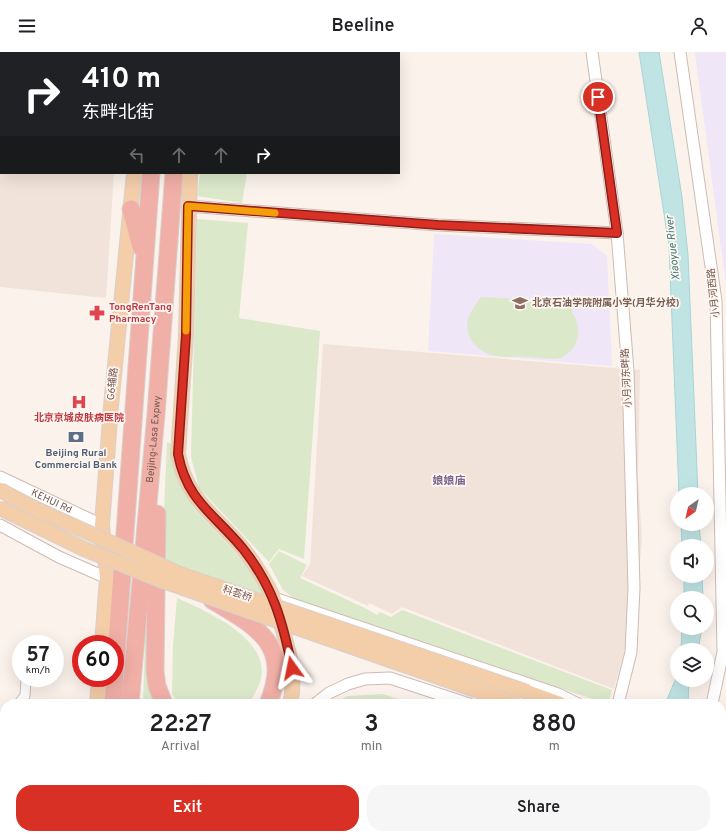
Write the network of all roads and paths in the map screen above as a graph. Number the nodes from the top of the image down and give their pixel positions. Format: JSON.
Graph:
{"nodes":[{"id":1,"x":592,"y":52,"type":"edge"},
{"id":2,"x":680,"y":52,"type":"edge"},
{"id":3,"x":134,"y":174,"type":"edge"},
{"id":4,"x":151,"y":174,"type":"edge"},
{"id":5,"x":174,"y":174,"type":"edge"},
{"id":6,"x":190,"y":174,"type":"edge"},
{"id":7,"x":188,"y":206,"type":"junction"},
{"id":8,"x":131,"y":209,"type":"junction"},
{"id":9,"x":617,"y":233,"type":"junction"},
{"id":10,"x":145,"y":261,"type":"junction"},
{"id":11,"x":156,"y":414,"type":"junction"},
{"id":12,"x":0,"y":477,"type":"edge"},
{"id":13,"x":0,"y":490,"type":"edge"},
{"id":14,"x":0,"y":508,"type":"edge"},
{"id":15,"x":69,"y":511,"type":"junction"},
{"id":16,"x":0,"y":525,"type":"edge"},
{"id":17,"x":102,"y":525,"type":"junction"},
{"id":18,"x":59,"y":557,"type":"junction"},
{"id":19,"x":107,"y":578,"type":"junction"},
{"id":20,"x":206,"y":597,"type":"junction"},
{"id":21,"x":274,"y":598,"type":"junction"},
{"id":22,"x":103,"y":635,"type":"edge"},
{"id":23,"x":118,"y":635,"type":"edge"},
{"id":24,"x":26,"y":687,"type":"edge"},
{"id":25,"x":98,"y":687,"type":"edge"},
{"id":26,"x":114,"y":687,"type":"edge"},
{"id":27,"x":22,"y":699,"type":"edge"},
{"id":28,"x":97,"y":699,"type":"edge"},
{"id":29,"x":113,"y":699,"type":"edge"},
{"id":30,"x":130,"y":699,"type":"edge"},
{"id":31,"x":162,"y":699,"type":"edge"},
{"id":32,"x":270,"y":699,"type":"edge"},
{"id":33,"x":291,"y":699,"type":"edge"},
{"id":34,"x":322,"y":699,"type":"edge"},
{"id":35,"x":454,"y":699,"type":"edge"},
{"id":36,"x":502,"y":699,"type":"edge"},
{"id":37,"x":546,"y":699,"type":"edge"},
{"id":38,"x":568,"y":699,"type":"edge"},
{"id":39,"x":619,"y":699,"type":"edge"},
{"id":40,"x":713,"y":699,"type":"edge"}],
"edges":[{"from":1,"to":9,"type":"street","name":"小月河东畔路"},
{"from":2,"to":40,"type":"street","name":"小月河西路"},
{"from":3,"to":8,"type":"main road","name":"G6辅路"},
{"from":4,"to":10,"type":"highway","name":"Beijing-Lasa Expwy"},
{"from":5,"to":11,"type":"highway","name":"Beijing-Lasa Expwy"},
{"from":6,"to":7,"type":"main road"},
{"from":7,"to":9,"type":"street"},
{"from":7,"to":21,"type":"main road"},
{"from":8,"to":10,"type":"highway"},
{"from":8,"to":17,"type":"main road","name":"G6辅路"},
{"from":9,"to":39,"type":"street","name":"小月河东畔路"},
{"from":10,"to":23,"type":"highway","name":"Beijing-Lasa Expwy"},
{"from":11,"to":30,"type":"highway","name":"Beijing-Lasa Expwy"},
{"from":11,"to":31,"type":"highway"},
{"from":12,"to":15,"type":"street","name":"KEHUI Rd"},
{"from":13,"to":37,"type":"main road","name":"科荟桥","bridge":true},
{"from":14,"to":20,"type":"main road","name":"科荟桥","bridge":true},
{"from":15,"to":17,"type":"street","name":"KEHUI Rd"},
{"from":15,"to":18,"type":"street"},
{"from":16,"to":18,"type":"street"},
{"from":17,"to":19,"type":"main road","name":"G6辅路"},
{"from":18,"to":19,"type":"street"},
{"from":19,"to":22,"type":"main road","name":"G6辅路"},
{"from":20,"to":32,"type":"highway","bridge":true},
{"from":20,"to":36,"type":"main road","name":"科荟桥","bridge":true},
{"from":21,"to":33,"type":"main road"},
{"from":21,"to":38,"type":"street"},
{"from":24,"to":27,"type":"street"},
{"from":25,"to":28,"type":"main road"},
{"from":26,"to":29,"type":"highway"},
{"from":34,"to":35,"type":"street"}]}
